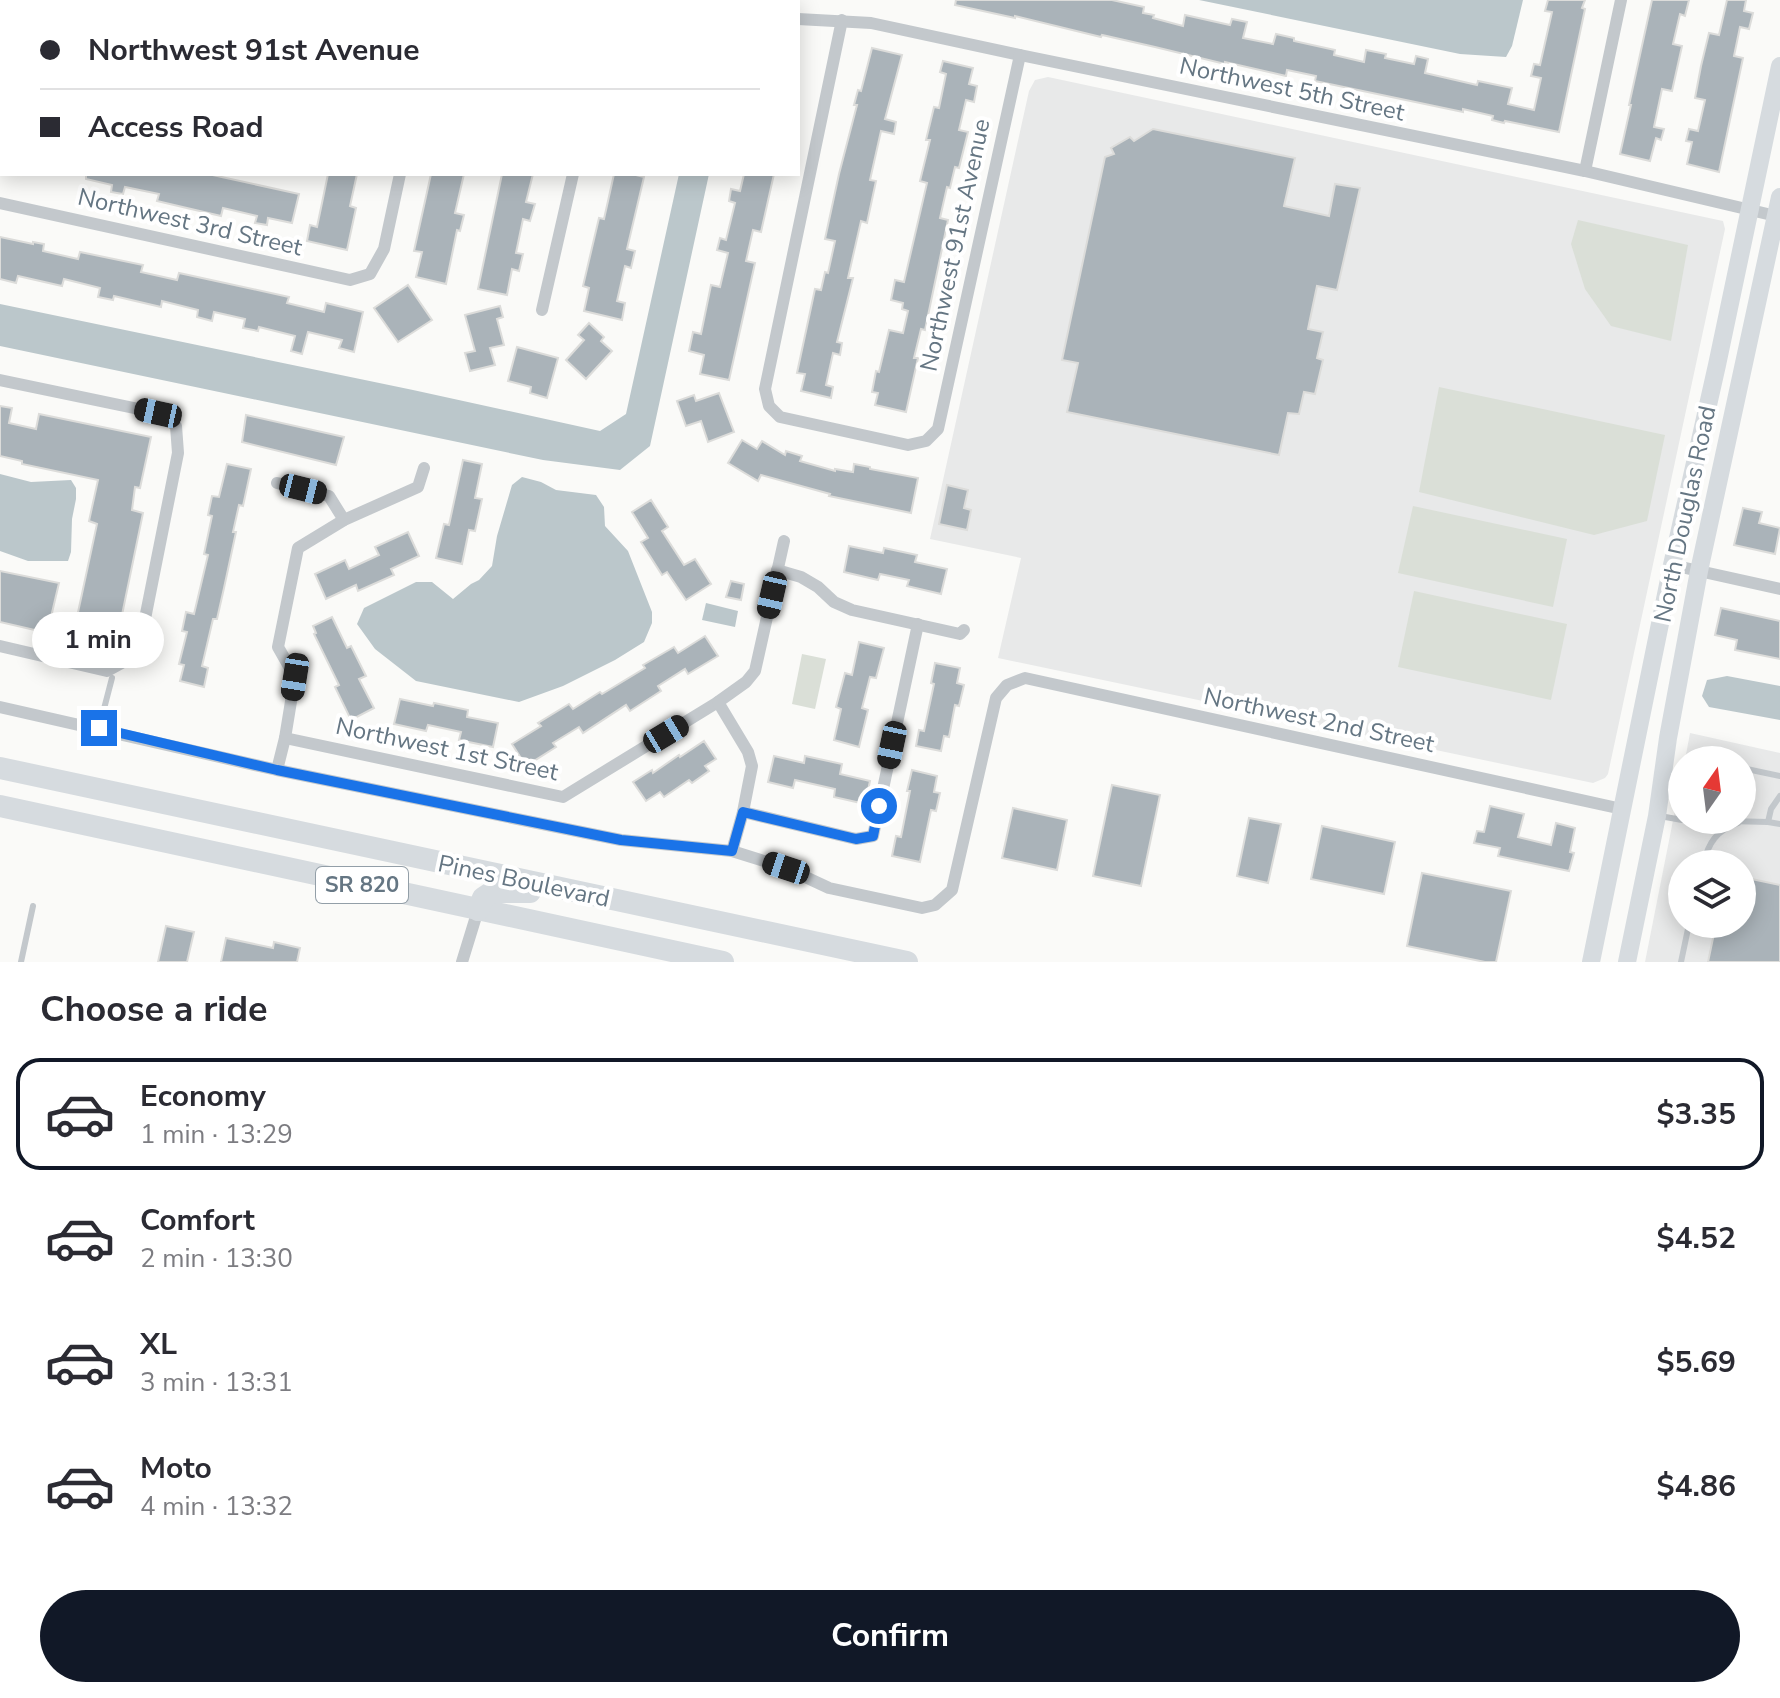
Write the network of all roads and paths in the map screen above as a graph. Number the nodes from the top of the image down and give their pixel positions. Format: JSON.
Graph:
{"nodes":[{"id":1,"x":1621,"y":0,"type":"edge"},
{"id":2,"x":800,"y":19,"type":"edge"},
{"id":3,"x":842,"y":20,"type":"junction"},
{"id":4,"x":1020,"y":55,"type":"junction"},
{"id":5,"x":1779,"y":77,"type":"edge"},
{"id":6,"x":1585,"y":171,"type":"junction"},
{"id":7,"x":400,"y":176,"type":"edge"},
{"id":8,"x":573,"y":176,"type":"edge"},
{"id":9,"x":1780,"y":197,"type":"edge"},
{"id":10,"x":0,"y":203,"type":"edge"},
{"id":11,"x":1749,"y":211,"type":"junction"},
{"id":12,"x":1776,"y":216,"type":"junction"},
{"id":13,"x":542,"y":310,"type":"dead end"},
{"id":14,"x":0,"y":380,"type":"edge"},
{"id":15,"x":424,"y":468,"type":"dead end"},
{"id":16,"x":277,"y":483,"type":"dead end"},
{"id":17,"x":344,"y":520,"type":"junction"},
{"id":18,"x":784,"y":541,"type":"dead end"},
{"id":19,"x":1672,"y":565,"type":"junction"},
{"id":20,"x":777,"y":570,"type":"junction"},
{"id":21,"x":1699,"y":571,"type":"junction"},
{"id":22,"x":1780,"y":589,"type":"edge"},
{"id":23,"x":918,"y":624,"type":"junction"},
{"id":24,"x":964,"y":630,"type":"dead end"},
{"id":25,"x":0,"y":646,"type":"edge"},
{"id":26,"x":113,"y":673,"type":"junction"},
{"id":27,"x":718,"y":702,"type":"junction"},
{"id":28,"x":0,"y":707,"type":"edge"},
{"id":29,"x":99,"y":728,"type":"junction"},
{"id":30,"x":285,"y":738,"type":"junction"},
{"id":31,"x":0,"y":768,"type":"edge"},
{"id":32,"x":277,"y":770,"type":"junction"},
{"id":33,"x":1756,"y":771,"type":"edge"},
{"id":34,"x":1780,"y":776,"type":"edge"},
{"id":35,"x":1780,"y":796,"type":"edge"},
{"id":36,"x":0,"y":806,"type":"edge"},
{"id":37,"x":1622,"y":809,"type":"junction"},
{"id":38,"x":743,"y":812,"type":"junction"},
{"id":39,"x":1657,"y":816,"type":"junction"},
{"id":40,"x":1668,"y":818,"type":"edge"},
{"id":41,"x":1756,"y":822,"type":"edge"},
{"id":42,"x":1768,"y":822,"type":"junction"},
{"id":43,"x":1780,"y":824,"type":"edge"},
{"id":44,"x":732,"y":851,"type":"junction"},
{"id":45,"x":572,"y":892,"type":"junction"},
{"id":46,"x":33,"y":906,"type":"dead end"},
{"id":47,"x":478,"y":910,"type":"junction"},
{"id":48,"x":1686,"y":938,"type":"edge"},
{"id":49,"x":21,"y":962,"type":"edge"},
{"id":50,"x":462,"y":962,"type":"edge"},
{"id":51,"x":723,"y":962,"type":"edge"},
{"id":52,"x":907,"y":962,"type":"edge"},
{"id":53,"x":1591,"y":962,"type":"edge"},
{"id":54,"x":1627,"y":962,"type":"edge"},
{"id":55,"x":1681,"y":962,"type":"edge"}],
"edges":[{"from":1,"to":6,"type":"street"},
{"from":2,"to":3,"type":"street","name":"Northwest 5th Street"},
{"from":3,"to":4,"type":"street","name":"Northwest 5th Street"},
{"from":3,"to":4,"type":"street","name":"Northwest 91st Avenue"},
{"from":4,"to":6,"type":"street","name":"Northwest 5th Street"},
{"from":5,"to":11,"type":"main road","name":"North Douglas Road"},
{"from":6,"to":11,"type":"street","name":"Northwest 5th Street"},
{"from":7,"to":10,"type":"street","name":"Northwest 3rd Street"},
{"from":8,"to":13,"type":"street"},
{"from":9,"to":12,"type":"main road","name":"North Douglas Road"},
{"from":11,"to":12,"type":"street","name":"Northwest 5th Street"},
{"from":11,"to":19,"type":"main road","name":"North Douglas Road"},
{"from":12,"to":21,"type":"main road","name":"North Douglas Road"},
{"from":14,"to":26,"type":"street"},
{"from":15,"to":17,"type":"street"},
{"from":16,"to":17,"type":"street"},
{"from":17,"to":30,"type":"street"},
{"from":18,"to":20,"type":"street","name":"Northwest 1st Street"},
{"from":19,"to":21,"type":"street"},
{"from":19,"to":37,"type":"main road","name":"North Douglas Road"},
{"from":20,"to":23,"type":"street"},
{"from":20,"to":27,"type":"street","name":"Northwest 1st Street"},
{"from":21,"to":22,"type":"street"},
{"from":21,"to":39,"type":"main road","name":"North Douglas Road"},
{"from":23,"to":24,"type":"street"},
{"from":23,"to":38,"type":"street"},
{"from":25,"to":26,"type":"street"},
{"from":26,"to":29,"type":"lane"},
{"from":27,"to":30,"type":"street","name":"Northwest 1st Street"},
{"from":27,"to":38,"type":"street"},
{"from":28,"to":29,"type":"street"},
{"from":29,"to":32,"type":"street"},
{"from":30,"to":32,"type":"street"},
{"from":31,"to":45,"type":"highway","name":"Pines Boulevard","number":"SR 820"},
{"from":32,"to":44,"type":"street"},
{"from":33,"to":34,"type":"lane"},
{"from":35,"to":42,"type":"lane"},
{"from":36,"to":47,"type":"highway","name":"Pines Boulevard","number":"SR 820"},
{"from":37,"to":44,"type":"street","name":"Northwest 2nd Street"},
{"from":37,"to":53,"type":"main road","name":"North Douglas Road"},
{"from":38,"to":44,"type":"street"},
{"from":39,"to":40,"type":"lane"},
{"from":39,"to":54,"type":"main road","name":"North Douglas Road"},
{"from":41,"to":42,"type":"lane"},
{"from":42,"to":43,"type":"lane"},
{"from":45,"to":47,"type":"highway"},
{"from":45,"to":52,"type":"highway","name":"Pines Boulevard","number":"SR 820"},
{"from":46,"to":49,"type":"lane"},
{"from":47,"to":50,"type":"street"},
{"from":47,"to":51,"type":"highway","name":"Pines Boulevard","number":"SR 820"},
{"from":48,"to":55,"type":"lane"}]}
